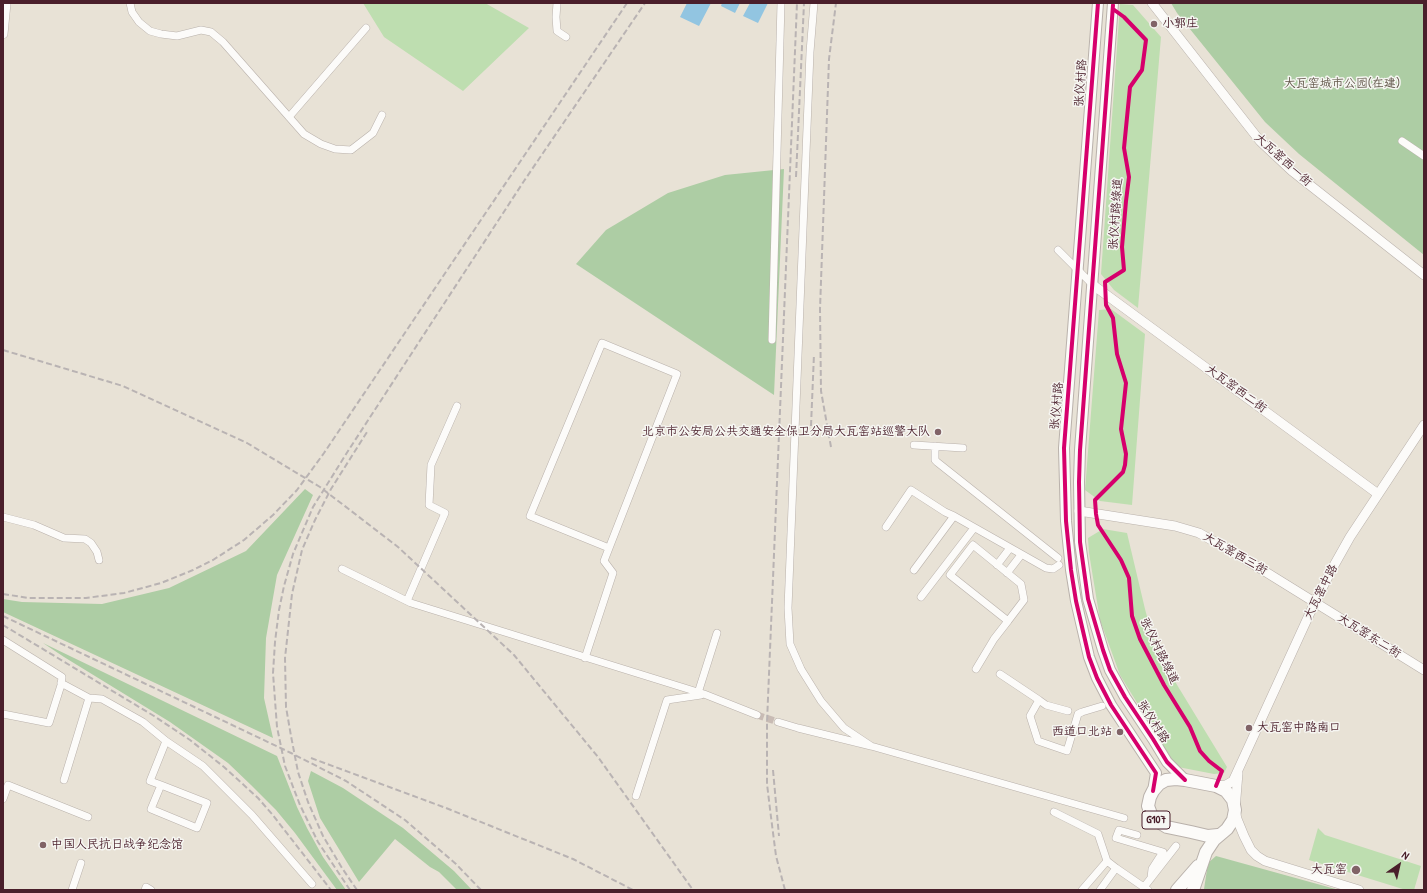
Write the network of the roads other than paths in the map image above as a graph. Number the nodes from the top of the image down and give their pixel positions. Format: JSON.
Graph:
{"nodes":[{"id":1,"x":6,"y":3,"type":"edge"},
{"id":2,"x":130,"y":3,"type":"edge"},
{"id":3,"x":557,"y":3,"type":"edge"},
{"id":4,"x":781,"y":3,"type":"edge"},
{"id":5,"x":814,"y":3,"type":"edge"},
{"id":6,"x":1098,"y":3,"type":"edge"},
{"id":7,"x":1114,"y":3,"type":"edge"},
{"id":8,"x":1152,"y":3,"type":"edge"},
{"id":9,"x":366,"y":28,"type":"dead end"},
{"id":10,"x":3,"y":34,"type":"edge"},
{"id":11,"x":566,"y":37,"type":"dead end"},
{"id":12,"x":382,"y":115,"type":"dead end"},
{"id":13,"x":289,"y":117,"type":"junction"},
{"id":14,"x":1402,"y":141,"type":"dead end"},
{"id":15,"x":1424,"y":156,"type":"edge"},
{"id":16,"x":1058,"y":250,"type":"dead end"},
{"id":17,"x":1078,"y":268,"type":"junction"},
{"id":18,"x":1424,"y":275,"type":"edge"},
{"id":19,"x":1093,"y":285,"type":"junction"},
{"id":20,"x":772,"y":340,"type":"dead end"},
{"id":21,"x":457,"y":406,"type":"dead end"},
{"id":22,"x":1424,"y":425,"type":"edge"},
{"id":23,"x":914,"y":445,"type":"dead end"},
{"id":24,"x":935,"y":446,"type":"junction"},
{"id":25,"x":963,"y":448,"type":"dead end"},
{"id":26,"x":1378,"y":494,"type":"junction"},
{"id":27,"x":1078,"y":511,"type":"junction"},
{"id":28,"x":954,"y":516,"type":"junction"},
{"id":29,"x":3,"y":517,"type":"edge"},
{"id":30,"x":886,"y":527,"type":"dead end"},
{"id":31,"x":974,"y":528,"type":"junction"},
{"id":32,"x":610,"y":548,"type":"junction"},
{"id":33,"x":1010,"y":548,"type":"junction"},
{"id":34,"x":1021,"y":555,"type":"junction"},
{"id":35,"x":99,"y":560,"type":"dead end"},
{"id":36,"x":997,"y":565,"type":"junction"},
{"id":37,"x":342,"y":570,"type":"dead end"},
{"id":38,"x":914,"y":570,"type":"dead end"},
{"id":39,"x":1007,"y":572,"type":"junction"},
{"id":40,"x":921,"y":597,"type":"dead end"},
{"id":41,"x":407,"y":600,"type":"junction"},
{"id":42,"x":1315,"y":602,"type":"junction"},
{"id":43,"x":1008,"y":621,"type":"junction"},
{"id":44,"x":717,"y":633,"type":"dead end"},
{"id":45,"x":3,"y":640,"type":"edge"},
{"id":46,"x":585,"y":658,"type":"junction"},
{"id":47,"x":976,"y":669,"type":"dead end"},
{"id":48,"x":1424,"y":670,"type":"edge"},
{"id":49,"x":1000,"y":674,"type":"dead end"},
{"id":50,"x":62,"y":683,"type":"junction"},
{"id":51,"x":701,"y":693,"type":"junction"},
{"id":52,"x":89,"y":698,"type":"junction"},
{"id":53,"x":1039,"y":700,"type":"junction"},
{"id":54,"x":1102,"y":706,"type":"dead end"},
{"id":55,"x":1068,"y":711,"type":"dead end"},
{"id":56,"x":3,"y":714,"type":"edge"},
{"id":57,"x":757,"y":715,"type":"tunnel mouth"},
{"id":58,"x":778,"y":722,"type":"tunnel mouth"},
{"id":59,"x":166,"y":741,"type":"junction"},
{"id":60,"x":870,"y":746,"type":"junction"},
{"id":61,"x":1239,"y":769,"type":"junction"},
{"id":62,"x":64,"y":780,"type":"dead end"},
{"id":63,"x":1185,"y":780,"type":"junction"},
{"id":64,"x":161,"y":785,"type":"junction"},
{"id":65,"x":1216,"y":786,"type":"junction"},
{"id":66,"x":1153,"y":791,"type":"junction"},
{"id":67,"x":636,"y":796,"type":"dead end"},
{"id":68,"x":3,"y":799,"type":"edge"},
{"id":69,"x":1235,"y":810,"type":"junction"},
{"id":70,"x":1054,"y":812,"type":"dead end"},
{"id":71,"x":88,"y":817,"type":"dead end"},
{"id":72,"x":1124,"y":818,"type":"dead end"},
{"id":73,"x":1186,"y":831,"type":"junction"},
{"id":74,"x":1137,"y":835,"type":"dead end"},
{"id":75,"x":1218,"y":835,"type":"junction"},
{"id":76,"x":1176,"y":846,"type":"dead end"},
{"id":77,"x":1107,"y":861,"type":"junction"},
{"id":78,"x":1199,"y":861,"type":"junction"},
{"id":79,"x":81,"y":863,"type":"dead end"},
{"id":80,"x":1116,"y":868,"type":"junction"},
{"id":81,"x":1151,"y":878,"type":"junction"},
{"id":82,"x":312,"y":884,"type":"dead end"},
{"id":83,"x":1146,"y":889,"type":"edge"},
{"id":84,"x":72,"y":890,"type":"edge"},
{"id":85,"x":144,"y":890,"type":"edge"},
{"id":86,"x":152,"y":890,"type":"edge"},
{"id":87,"x":1082,"y":890,"type":"edge"},
{"id":88,"x":1100,"y":890,"type":"edge"},
{"id":89,"x":1177,"y":890,"type":"edge"},
{"id":90,"x":1188,"y":890,"type":"edge"},
{"id":91,"x":1193,"y":890,"type":"edge"},
{"id":92,"x":1359,"y":890,"type":"edge"}],
"edges":[{"from":1,"to":10,"type":"street"},
{"from":2,"to":13,"type":"street"},
{"from":3,"to":11,"type":"street"},
{"from":4,"to":20,"type":"street"},
{"from":5,"to":60,"type":"street"},
{"from":6,"to":17,"type":"main road","name":"张仪村路"},
{"from":7,"to":19,"type":"main road","name":"张仪村路"},
{"from":8,"to":18,"type":"street","name":"大瓦窑西一街"},
{"from":9,"to":13,"type":"street"},
{"from":12,"to":13,"type":"street"},
{"from":14,"to":15,"type":"street"},
{"from":16,"to":17,"type":"street"},
{"from":17,"to":19,"type":"street"},
{"from":17,"to":66,"type":"main road","name":"张仪村路"},
{"from":19,"to":26,"type":"street","name":"大瓦窑西二街"},
{"from":19,"to":27,"type":"main road","name":"张仪村路"},
{"from":21,"to":41,"type":"street"},
{"from":22,"to":26,"type":"street","name":"大瓦窑中路"},
{"from":23,"to":24,"type":"street"},
{"from":24,"to":25,"type":"street"},
{"from":24,"to":34,"type":"street"},
{"from":26,"to":42,"type":"street","name":"大瓦窑中路"},
{"from":27,"to":42,"type":"street","name":"大瓦窑西三街"},
{"from":27,"to":63,"type":"main road","name":"张仪村路"},
{"from":28,"to":30,"type":"street"},
{"from":28,"to":31,"type":"street"},
{"from":28,"to":38,"type":"street"},
{"from":29,"to":35,"type":"street"},
{"from":31,"to":33,"type":"street"},
{"from":31,"to":40,"type":"street"},
{"from":32,"to":32,"type":"street"},
{"from":32,"to":46,"type":"street"},
{"from":33,"to":34,"type":"street"},
{"from":33,"to":36,"type":"street"},
{"from":34,"to":39,"type":"street"},
{"from":36,"to":39,"type":"street"},
{"from":36,"to":43,"type":"street"},
{"from":37,"to":41,"type":"street"},
{"from":39,"to":43,"type":"street"},
{"from":41,"to":46,"type":"street"},
{"from":42,"to":48,"type":"street","name":"大瓦窑东二街"},
{"from":42,"to":61,"type":"street","name":"大瓦窑中路"},
{"from":43,"to":47,"type":"street"},
{"from":44,"to":51,"type":"street"},
{"from":45,"to":50,"type":"street"},
{"from":46,"to":51,"type":"street"},
{"from":49,"to":53,"type":"street"},
{"from":50,"to":52,"type":"street"},
{"from":50,"to":56,"type":"street"},
{"from":51,"to":57,"type":"street"},
{"from":51,"to":67,"type":"street"},
{"from":52,"to":59,"type":"street"},
{"from":52,"to":62,"type":"street"},
{"from":53,"to":54,"type":"street"},
{"from":53,"to":55,"type":"street"},
{"from":58,"to":60,"type":"street"},
{"from":59,"to":64,"type":"street"},
{"from":59,"to":82,"type":"street"},
{"from":60,"to":72,"type":"street"},
{"from":61,"to":65,"type":"street","name":"大瓦窑中路"},
{"from":61,"to":69,"type":"street","name":"大瓦窑中路"},
{"from":63,"to":65,"type":"highway"},
{"from":63,"to":66,"type":"highway"},
{"from":64,"to":64,"type":"street"},
{"from":65,"to":69,"type":"highway"},
{"from":66,"to":73,"type":"highway","number":"G107"},
{"from":68,"to":71,"type":"street"},
{"from":69,"to":75,"type":"highway"},
{"from":69,"to":92,"type":"street"},
{"from":70,"to":77,"type":"street"},
{"from":73,"to":75,"type":"highway","number":"G107"},
{"from":73,"to":78,"type":"highway","number":"G107"},
{"from":74,"to":81,"type":"street"},
{"from":75,"to":91,"type":"highway"},
{"from":76,"to":81,"type":"street"},
{"from":77,"to":80,"type":"street"},
{"from":77,"to":87,"type":"street"},
{"from":78,"to":89,"type":"highway"},
{"from":78,"to":90,"type":"highway"},
{"from":79,"to":84,"type":"street"},
{"from":80,"to":83,"type":"street"},
{"from":80,"to":88,"type":"street"},
{"from":81,"to":83,"type":"street"},
{"from":85,"to":86,"type":"street"}]}
